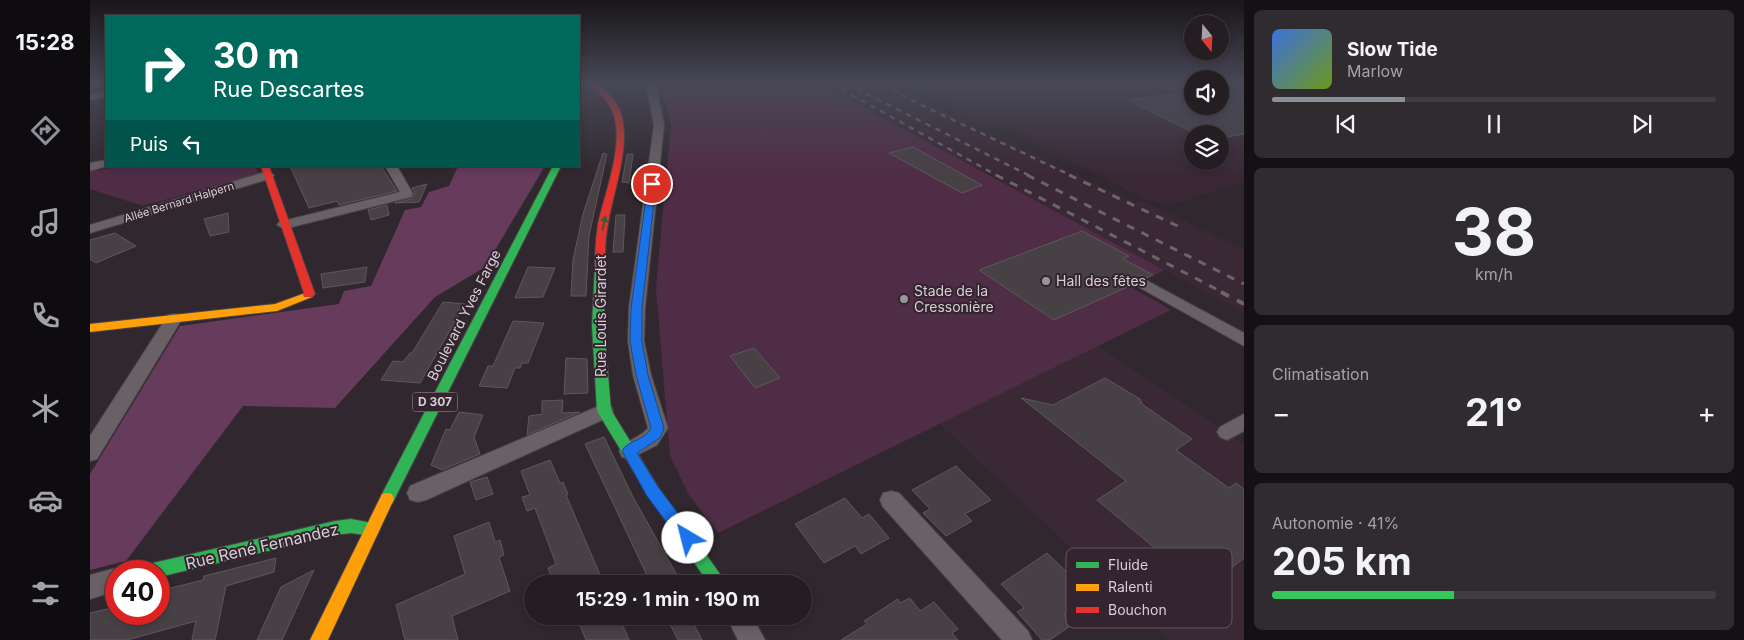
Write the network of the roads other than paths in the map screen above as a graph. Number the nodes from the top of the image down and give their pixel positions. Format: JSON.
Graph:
{"nodes":[{"id":1,"x":617,"y":114,"type":"edge"},
{"id":2,"x":657,"y":114,"type":"edge"},
{"id":3,"x":105,"y":163,"type":"edge"},
{"id":4,"x":90,"y":166,"type":"edge"},
{"id":5,"x":392,"y":167,"type":"edge"},
{"id":6,"x":556,"y":167,"type":"edge"},
{"id":7,"x":266,"y":171,"type":"edge"},
{"id":8,"x":284,"y":225,"type":"junction"},
{"id":9,"x":90,"y":229,"type":"edge"},
{"id":10,"x":1140,"y":282,"type":"dead end"},
{"id":11,"x":174,"y":319,"type":"junction"},
{"id":12,"x":90,"y":328,"type":"edge"},
{"id":13,"x":1244,"y":340,"type":"edge"},
{"id":14,"x":604,"y":411,"type":"junction"},
{"id":15,"x":1244,"y":421,"type":"edge"},
{"id":16,"x":1227,"y":432,"type":"dead end"},
{"id":17,"x":629,"y":451,"type":"junction"},
{"id":18,"x":90,"y":453,"type":"edge"},
{"id":19,"x":418,"y":493,"type":"dead end"},
{"id":20,"x":891,"y":500,"type":"dead end"},
{"id":21,"x":372,"y":529,"type":"junction"},
{"id":22,"x":170,"y":567,"type":"edge"},
{"id":23,"x":713,"y":575,"type":"edge"},
{"id":24,"x":105,"y":583,"type":"edge"},
{"id":25,"x":90,"y":587,"type":"edge"},
{"id":26,"x":743,"y":625,"type":"edge"},
{"id":27,"x":319,"y":640,"type":"edge"},
{"id":28,"x":752,"y":640,"type":"edge"},
{"id":29,"x":1020,"y":640,"type":"edge"}],
"edges":[{"from":14,"to":1,"type":"street","name":"Rue Louis Girardet","one_way":true},
{"from":2,"to":17,"type":"street"},
{"from":3,"to":4,"type":"street"},
{"from":5,"to":8,"type":"street"},
{"from":6,"to":21,"type":"street","name":"Boulevard Yves Farge","number":"D 307"},
{"from":7,"to":8,"type":"street"},
{"from":7,"to":9,"type":"street","name":"Allée Bernard Halpern"},
{"from":8,"to":11,"type":"street"},
{"from":10,"to":13,"type":"street"},
{"from":11,"to":12,"type":"street"},
{"from":11,"to":18,"type":"street"},
{"from":14,"to":17,"type":"street","name":"Rue Louis Girardet"},
{"from":14,"to":19,"type":"street"},
{"from":15,"to":16,"type":"street"},
{"from":17,"to":23,"type":"street","name":"Rue Louis Girardet"},
{"from":20,"to":29,"type":"street"},
{"from":21,"to":22,"type":"street","name":"Rue René Fernandez"},
{"from":21,"to":27,"type":"street","name":"Boulevard Yves Farge","number":"D 307"},
{"from":24,"to":25,"type":"street"},
{"from":26,"to":28,"type":"street"}]}
